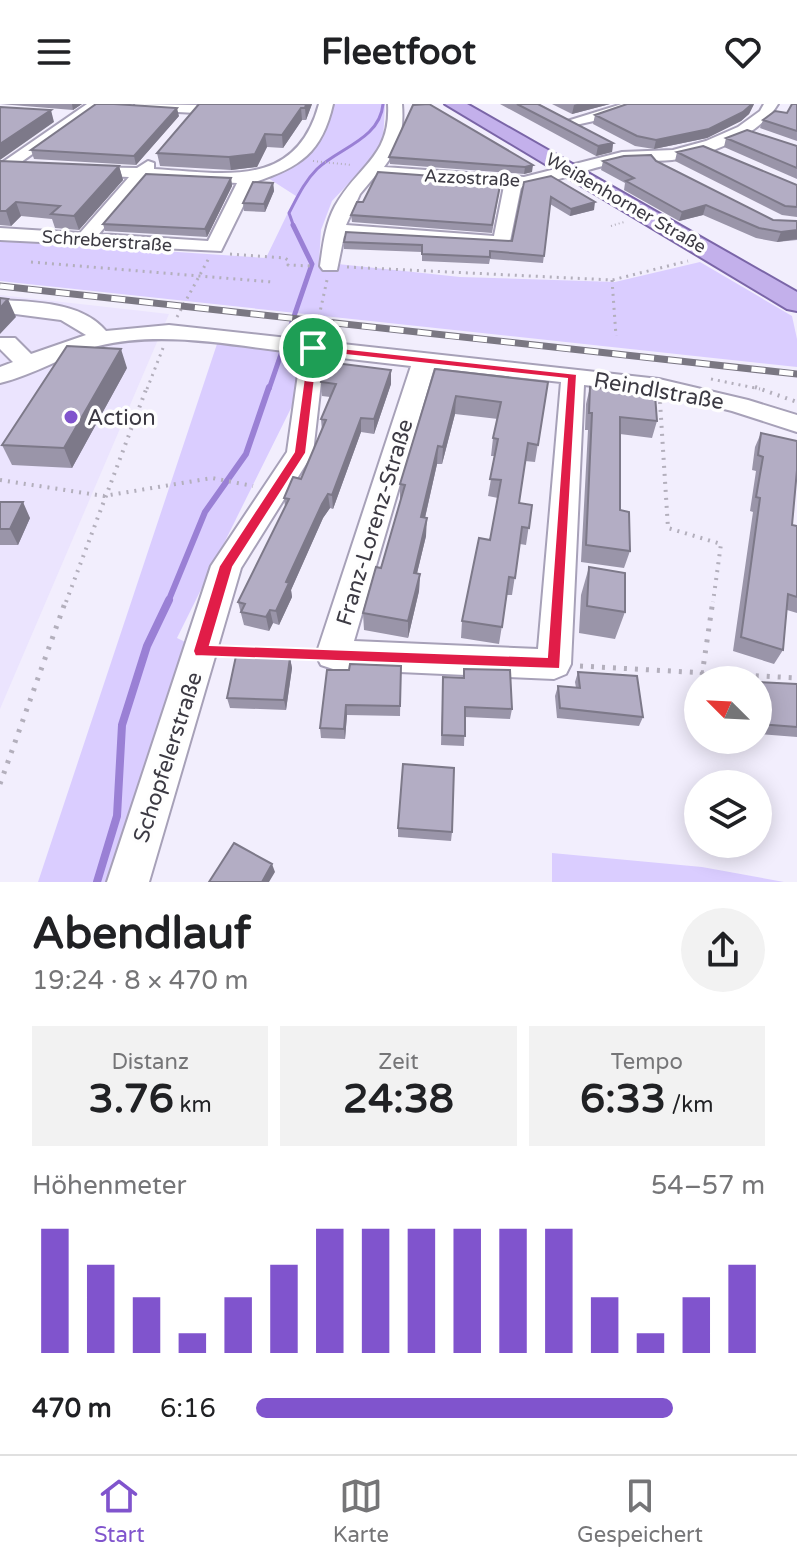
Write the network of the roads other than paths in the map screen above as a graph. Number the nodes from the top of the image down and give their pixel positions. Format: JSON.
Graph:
{"nodes":[{"id":1,"x":98,"y":104,"type":"edge"},
{"id":2,"x":395,"y":104,"type":"edge"},
{"id":3,"x":454,"y":104,"type":"edge"},
{"id":4,"x":635,"y":104,"type":"edge"},
{"id":5,"x":771,"y":104,"type":"edge"},
{"id":6,"x":120,"y":105,"type":"edge"},
{"id":7,"x":322,"y":105,"type":"edge"},
{"id":8,"x":198,"y":106,"type":"edge"},
{"id":9,"x":556,"y":114,"type":"edge"},
{"id":10,"x":55,"y":116,"type":"dead end"},
{"id":11,"x":77,"y":117,"type":"junction"},
{"id":12,"x":571,"y":122,"type":"junction"},
{"id":13,"x":181,"y":126,"type":"edge"},
{"id":14,"x":743,"y":130,"type":"junction"},
{"id":15,"x":589,"y":131,"type":"edge"},
{"id":16,"x":765,"y":138,"type":"edge"},
{"id":17,"x":613,"y":143,"type":"edge"},
{"id":18,"x":702,"y":147,"type":"junction"},
{"id":19,"x":158,"y":154,"type":"edge"},
{"id":20,"x":637,"y":155,"type":"junction"},
{"id":21,"x":656,"y":157,"type":"junction"},
{"id":22,"x":725,"y":157,"type":"edge"},
{"id":23,"x":35,"y":167,"type":"edge"},
{"id":24,"x":4,"y":169,"type":"edge"},
{"id":25,"x":62,"y":169,"type":"edge"},
{"id":26,"x":375,"y":169,"type":"junction"},
{"id":27,"x":569,"y":170,"type":"junction"},
{"id":28,"x":674,"y":170,"type":"edge"},
{"id":29,"x":141,"y":174,"type":"junction"},
{"id":30,"x":248,"y":179,"type":"junction"},
{"id":31,"x":513,"y":182,"type":"junction"},
{"id":32,"x":334,"y":230,"type":"junction"},
{"id":33,"x":0,"y":234,"type":"edge"},
{"id":34,"x":84,"y":240,"type":"junction"},
{"id":35,"x":330,"y":266,"type":"road end"},
{"id":36,"x":797,"y":303,"type":"edge"},
{"id":37,"x":0,"y":306,"type":"edge"},
{"id":38,"x":7,"y":343,"type":"dead end"},
{"id":39,"x":94,"y":345,"type":"junction"},
{"id":40,"x":306,"y":348,"type":"junction"},
{"id":41,"x":424,"y":361,"type":"junction"},
{"id":42,"x":41,"y":366,"type":"junction"},
{"id":43,"x":0,"y":376,"type":"edge"},
{"id":44,"x":573,"y":376,"type":"junction"},
{"id":45,"x":797,"y":424,"type":"edge"},
{"id":46,"x":128,"y":882,"type":"edge"}],
"edges":[{"from":1,"to":6,"type":"street"},
{"from":1,"to":11,"type":"street"},
{"from":2,"to":26,"type":"street"},
{"from":3,"to":27,"type":"main road","name":"Weißenhorner Straße"},
{"from":4,"to":12,"type":"street"},
{"from":5,"to":14,"type":"street"},
{"from":6,"to":8,"type":"street"},
{"from":7,"to":30,"type":"street"},
{"from":8,"to":13,"type":"street"},
{"from":9,"to":12,"type":"street"},
{"from":10,"to":11,"type":"street"},
{"from":11,"to":24,"type":"street"},
{"from":12,"to":15,"type":"street"},
{"from":14,"to":16,"type":"street"},
{"from":14,"to":18,"type":"street"},
{"from":17,"to":20,"type":"street"},
{"from":18,"to":21,"type":"street"},
{"from":18,"to":22,"type":"street"},
{"from":19,"to":29,"type":"street"},
{"from":20,"to":21,"type":"street"},
{"from":20,"to":27,"type":"street","name":"Azzostraße"},
{"from":21,"to":28,"type":"street"},
{"from":23,"to":24,"type":"street"},
{"from":25,"to":29,"type":"street"},
{"from":26,"to":31,"type":"street","name":"Azzostraße"},
{"from":26,"to":32,"type":"street"},
{"from":27,"to":31,"type":"street","name":"Azzostraße"},
{"from":27,"to":36,"type":"main road","name":"Weißenhorner Straße"},
{"from":29,"to":30,"type":"street"},
{"from":29,"to":34,"type":"street"},
{"from":30,"to":34,"type":"street","name":"Schreberstraße"},
{"from":31,"to":32,"type":"street"},
{"from":32,"to":35,"type":"street"},
{"from":33,"to":34,"type":"street","name":"Schreberstraße"},
{"from":37,"to":39,"type":"street"},
{"from":38,"to":42,"type":"street"},
{"from":39,"to":40,"type":"street","name":"Reindlstraße"},
{"from":39,"to":42,"type":"street","name":"Reindlstraße"},
{"from":40,"to":41,"type":"street","name":"Reindlstraße"},
{"from":40,"to":46,"type":"street","name":"Schopfelerstraße"},
{"from":41,"to":44,"type":"street","name":"Reindlstraße"},
{"from":41,"to":44,"type":"street","name":"Franz-Lorenz-Straße"},
{"from":42,"to":43,"type":"street"},
{"from":44,"to":45,"type":"street","name":"Reindlstraße"}]}
